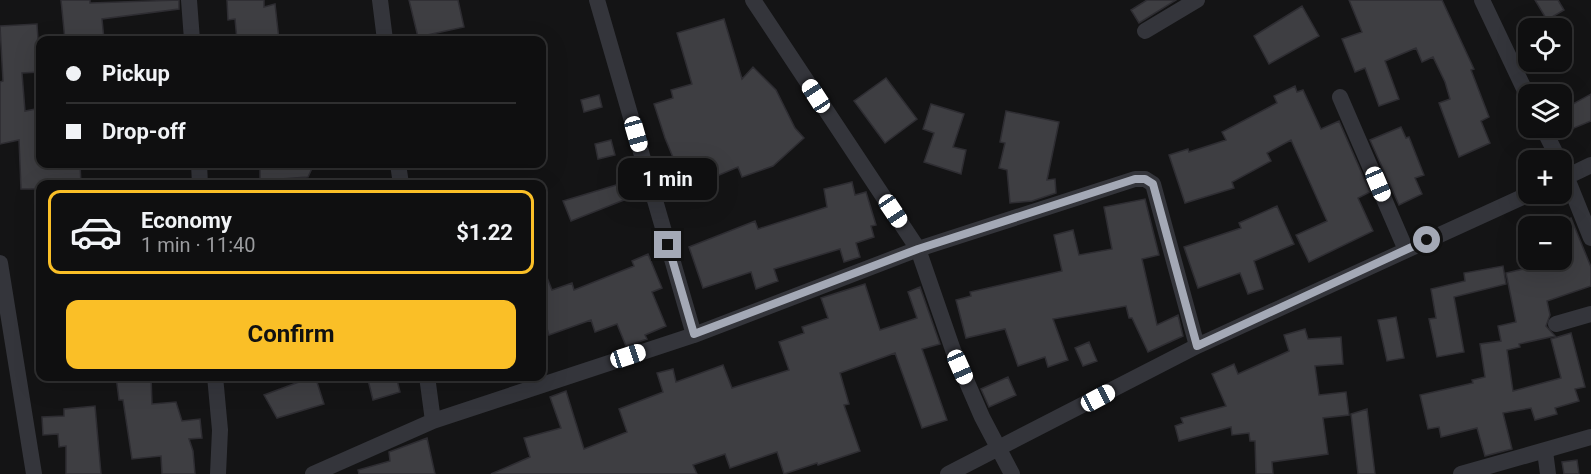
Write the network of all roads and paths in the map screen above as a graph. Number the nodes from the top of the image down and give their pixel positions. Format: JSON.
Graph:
{"nodes":[{"id":1,"x":189,"y":0,"type":"edge"},
{"id":2,"x":380,"y":0,"type":"edge"},
{"id":3,"x":597,"y":0,"type":"edge"},
{"id":4,"x":753,"y":0,"type":"edge"},
{"id":5,"x":1197,"y":0,"type":"edge"},
{"id":6,"x":1482,"y":0,"type":"edge"},
{"id":7,"x":1145,"y":32,"type":"dead end"},
{"id":8,"x":192,"y":36,"type":"edge"},
{"id":9,"x":384,"y":36,"type":"edge"},
{"id":10,"x":1522,"y":84,"type":"edge"},
{"id":11,"x":1340,"y":97,"type":"dead end"},
{"id":12,"x":1591,"y":165,"type":"edge"},
{"id":13,"x":1572,"y":171,"type":"edge"},
{"id":14,"x":1572,"y":195,"type":"edge"},
{"id":15,"x":1518,"y":199,"type":"edge"},
{"id":16,"x":1591,"y":238,"type":"edge"},
{"id":17,"x":918,"y":249,"type":"junction"},
{"id":18,"x":1406,"y":250,"type":"junction"},
{"id":19,"x":0,"y":263,"type":"edge"},
{"id":20,"x":1591,"y":314,"type":"edge"},
{"id":21,"x":1556,"y":324,"type":"dead end"},
{"id":22,"x":694,"y":334,"type":"junction"},
{"id":23,"x":1197,"y":346,"type":"junction"},
{"id":24,"x":215,"y":381,"type":"edge"},
{"id":25,"x":428,"y":381,"type":"edge"},
{"id":26,"x":433,"y":421,"type":"junction"},
{"id":27,"x":1591,"y":437,"type":"edge"},
{"id":28,"x":998,"y":450,"type":"junction"},
{"id":29,"x":1545,"y":451,"type":"junction"},
{"id":30,"x":34,"y":474,"type":"edge"},
{"id":31,"x":218,"y":474,"type":"edge"},
{"id":32,"x":313,"y":474,"type":"edge"},
{"id":33,"x":948,"y":474,"type":"edge"},
{"id":34,"x":1012,"y":474,"type":"edge"},
{"id":35,"x":1461,"y":474,"type":"edge"},
{"id":36,"x":1548,"y":474,"type":"edge"}],
"edges":[{"from":1,"to":8,"type":"street"},
{"from":2,"to":9,"type":"street"},
{"from":3,"to":22,"type":"street"},
{"from":4,"to":17,"type":"street"},
{"from":5,"to":7,"type":"street"},
{"from":6,"to":10,"type":"street"},
{"from":11,"to":18,"type":"street"},
{"from":12,"to":13,"type":"street"},
{"from":14,"to":16,"type":"street"},
{"from":15,"to":18,"type":"street"},
{"from":17,"to":22,"type":"street"},
{"from":17,"to":23,"type":"street"},
{"from":17,"to":28,"type":"street"},
{"from":18,"to":23,"type":"street"},
{"from":19,"to":30,"type":"street"},
{"from":20,"to":21,"type":"street"},
{"from":22,"to":26,"type":"street"},
{"from":23,"to":28,"type":"street"},
{"from":24,"to":31,"type":"street"},
{"from":25,"to":26,"type":"street"},
{"from":26,"to":32,"type":"street"},
{"from":27,"to":29,"type":"street"},
{"from":28,"to":33,"type":"street"},
{"from":28,"to":34,"type":"street"},
{"from":29,"to":35,"type":"street"},
{"from":29,"to":36,"type":"street"}]}
